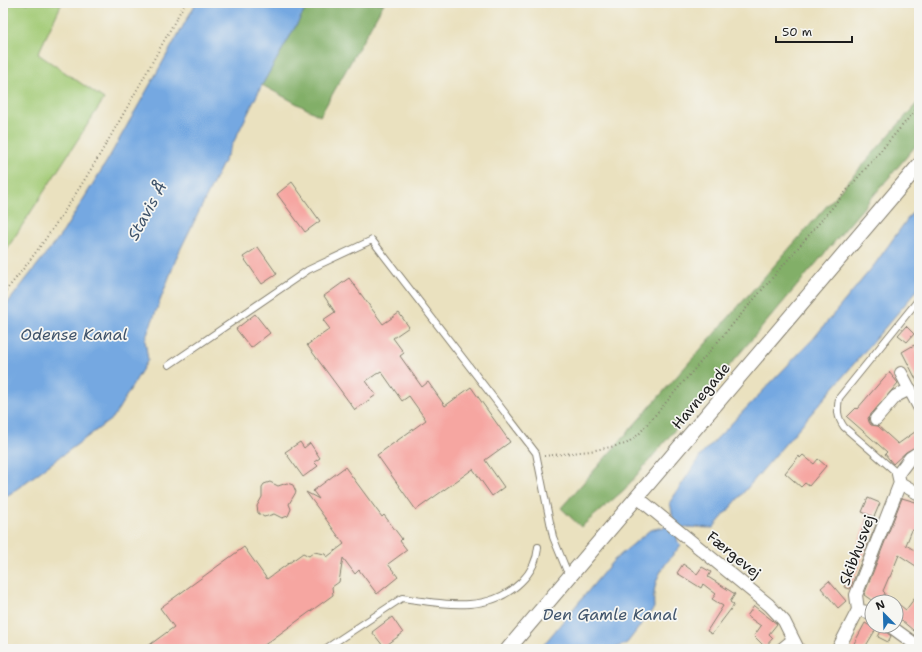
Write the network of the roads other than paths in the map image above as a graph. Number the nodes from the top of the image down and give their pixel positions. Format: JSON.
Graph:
{"nodes":[{"id":1,"x":919,"y":165,"type":"edge"},
{"id":2,"x":919,"y":299,"type":"edge"},
{"id":3,"x":170,"y":365,"type":"dead end"},
{"id":4,"x":901,"y":373,"type":"dead end"},
{"id":5,"x":910,"y":389,"type":"junction"},
{"id":6,"x":919,"y":407,"type":"edge"},
{"id":7,"x":876,"y":419,"type":"dead end"},
{"id":8,"x":919,"y":452,"type":"edge"},
{"id":9,"x":899,"y":478,"type":"junction"},
{"id":10,"x":919,"y":494,"type":"edge"},
{"id":11,"x":637,"y":497,"type":"junction"},
{"id":12,"x":538,"y":547,"type":"dead end"},
{"id":13,"x":571,"y":575,"type":"junction"},
{"id":14,"x":858,"y":610,"type":"junction"},
{"id":15,"x":864,"y":611,"type":"edge"},
{"id":16,"x":901,"y":634,"type":"edge"},
{"id":17,"x":796,"y":644,"type":"edge"},
{"id":18,"x":919,"y":647,"type":"edge"},
{"id":19,"x":325,"y":649,"type":"edge"},
{"id":20,"x":508,"y":649,"type":"edge"},
{"id":21,"x":782,"y":649,"type":"edge"},
{"id":22,"x":838,"y":649,"type":"edge"}],
"edges":[{"from":1,"to":11,"type":"street","name":"Havnegade"},
{"from":2,"to":9,"type":"lane"},
{"from":3,"to":13,"type":"lane"},
{"from":4,"to":5,"type":"street"},
{"from":5,"to":6,"type":"street"},
{"from":5,"to":7,"type":"street"},
{"from":8,"to":9,"type":"street","name":"Skibhusvej"},
{"from":9,"to":10,"type":"street"},
{"from":9,"to":14,"type":"street","name":"Skibhusvej"},
{"from":11,"to":13,"type":"street","name":"Havnegade"},
{"from":11,"to":17,"type":"street","name":"Færgevej"},
{"from":12,"to":19,"type":"lane"},
{"from":13,"to":20,"type":"street","name":"Havnegade"},
{"from":14,"to":15,"type":"street"},
{"from":14,"to":22,"type":"street","name":"Skibhusvej"},
{"from":16,"to":18,"type":"street"},
{"from":17,"to":21,"type":"street"}]}
